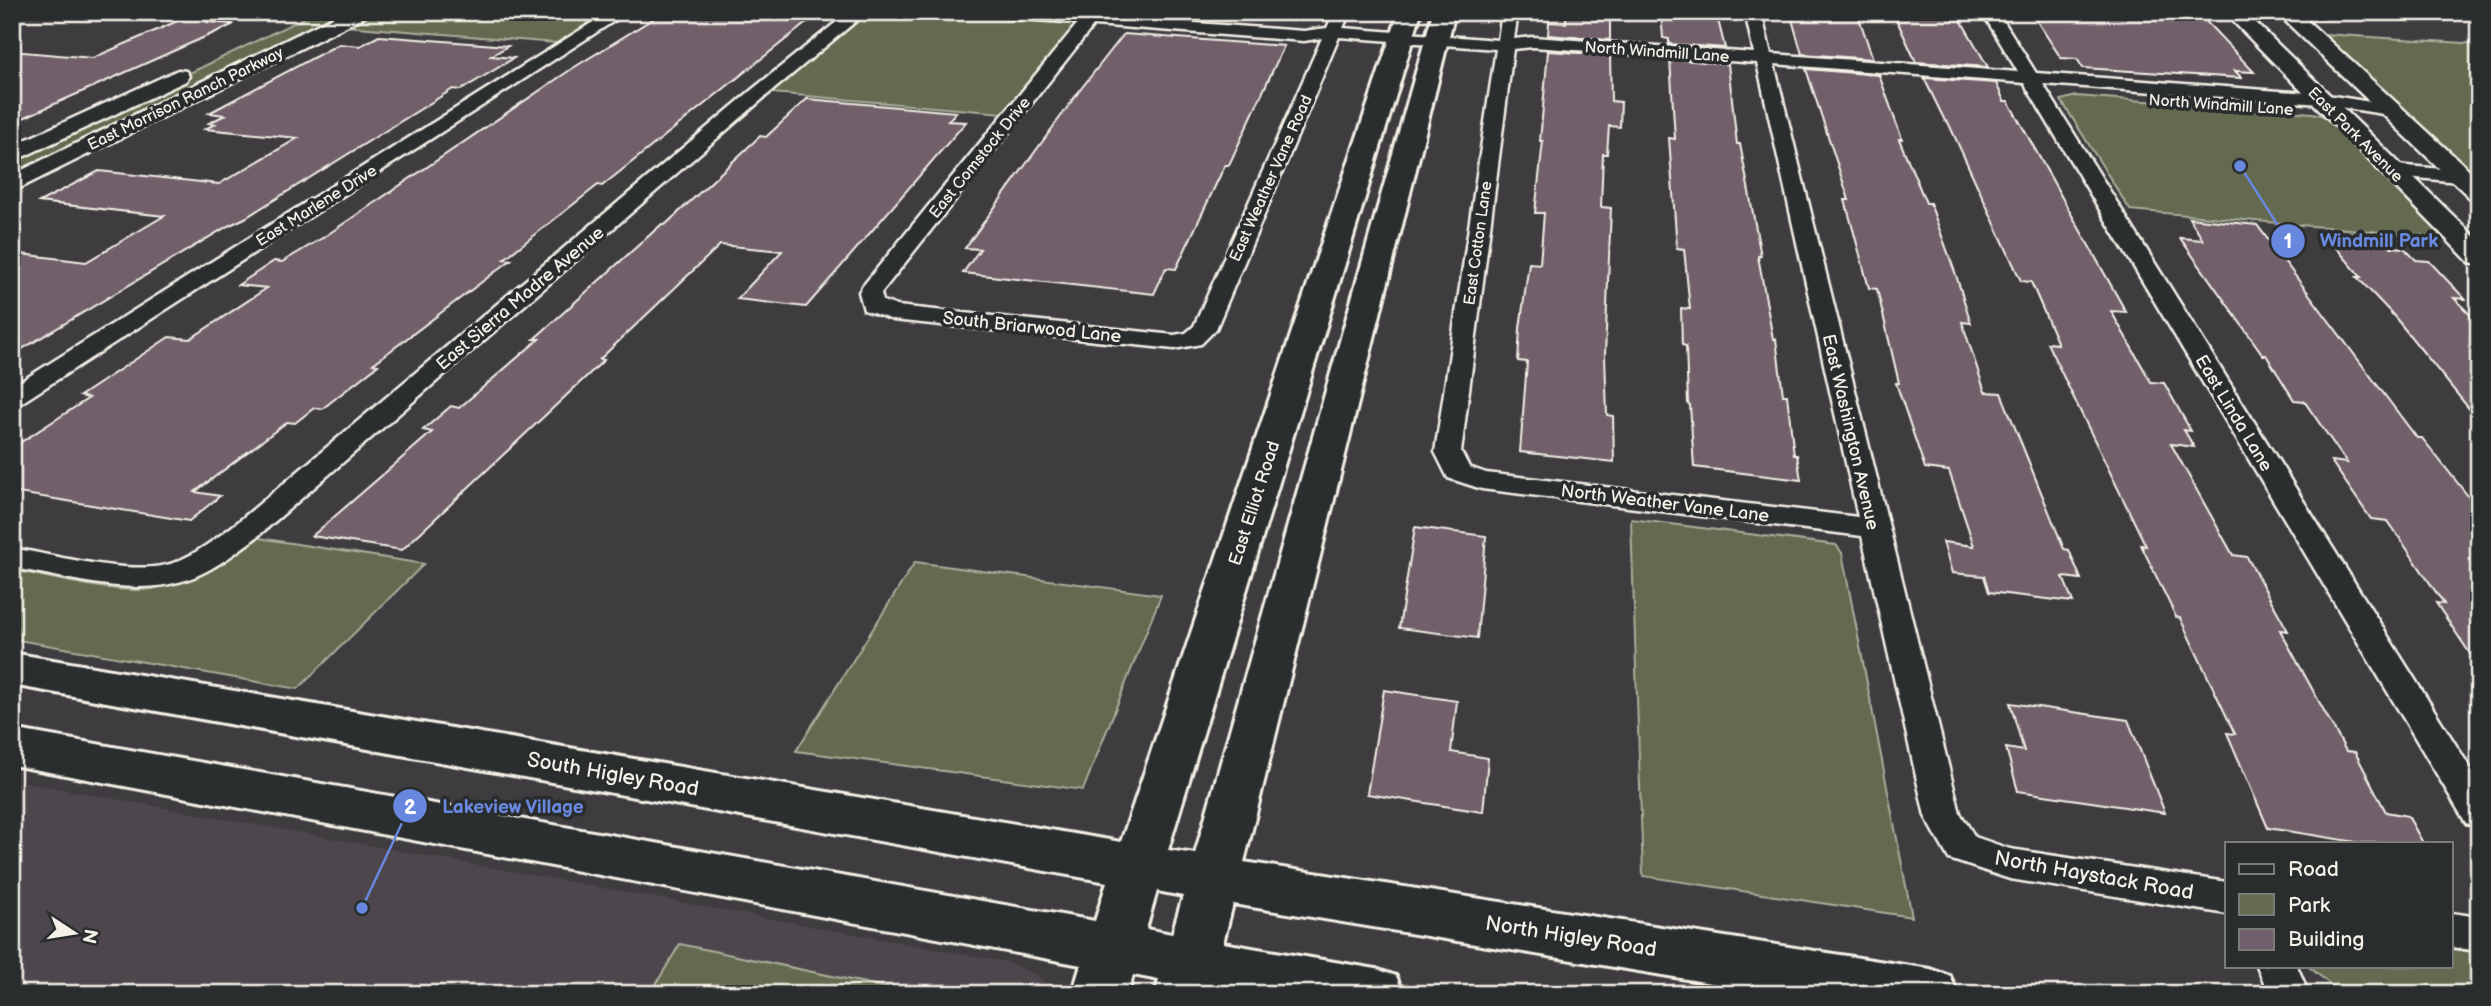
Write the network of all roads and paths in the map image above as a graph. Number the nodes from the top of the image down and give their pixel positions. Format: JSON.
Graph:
{"nodes":[{"id":1,"x":359,"y":12,"type":"edge"},
{"id":2,"x":620,"y":12,"type":"edge"},
{"id":3,"x":859,"y":12,"type":"edge"},
{"id":4,"x":994,"y":12,"type":"edge"},
{"id":5,"x":1132,"y":12,"type":"edge"},
{"id":6,"x":1342,"y":12,"type":"edge"},
{"id":7,"x":1444,"y":12,"type":"edge"},
{"id":8,"x":1510,"y":12,"type":"edge"},
{"id":9,"x":1753,"y":12,"type":"edge"},
{"id":10,"x":1990,"y":12,"type":"edge"},
{"id":11,"x":2234,"y":12,"type":"edge"},
{"id":12,"x":2286,"y":12,"type":"edge"},
{"id":13,"x":1093,"y":16,"type":"edge"},
{"id":14,"x":1334,"y":32,"type":"junction"},
{"id":15,"x":1417,"y":32,"type":"edge"},
{"id":16,"x":1506,"y":45,"type":"junction"},
{"id":17,"x":1765,"y":64,"type":"junction"},
{"id":18,"x":198,"y":66,"type":"dead end"},
{"id":19,"x":2033,"y":84,"type":"junction"},
{"id":20,"x":2328,"y":106,"type":"junction"},
{"id":21,"x":2389,"y":110,"type":"junction"},
{"id":22,"x":12,"y":155,"type":"edge"},
{"id":23,"x":2394,"y":171,"type":"junction"},
{"id":24,"x":2470,"y":177,"type":"edge"},
{"id":25,"x":12,"y":185,"type":"edge"},
{"id":26,"x":2479,"y":193,"type":"edge"},
{"id":27,"x":2479,"y":256,"type":"edge"},
{"id":28,"x":872,"y":305,"type":"joint"},
{"id":29,"x":1193,"y":340,"type":"joint"},
{"id":30,"x":12,"y":398,"type":"edge"},
{"id":31,"x":1458,"y":472,"type":"joint"},
{"id":32,"x":1874,"y":528,"type":"junction"},
{"id":33,"x":12,"y":558,"type":"edge"},
{"id":34,"x":12,"y":669,"type":"edge"},
{"id":35,"x":12,"y":747,"type":"edge"},
{"id":36,"x":2479,"y":813,"type":"edge"},
{"id":37,"x":1962,"y":848,"type":"joint"},
{"id":38,"x":1138,"y":866,"type":"junction"},
{"id":39,"x":1213,"y":878,"type":"junction"},
{"id":40,"x":2225,"y":898,"type":"edge"},
{"id":41,"x":2452,"y":930,"type":"edge"},
{"id":42,"x":2479,"y":934,"type":"edge"},
{"id":43,"x":2278,"y":968,"type":"edge"},
{"id":44,"x":1148,"y":970,"type":"edge"},
{"id":45,"x":1376,"y":994,"type":"edge"},
{"id":46,"x":1930,"y":994,"type":"edge"},
{"id":47,"x":2288,"y":994,"type":"edge"}],
"edges":[{"from":1,"to":25,"type":"street","name":"East Morrison Ranch Parkway"},
{"from":2,"to":30,"type":"street","name":"East Marlene Drive"},
{"from":3,"to":33,"type":"street","name":"East Sierra Madre Avenue"},
{"from":4,"to":13,"type":"street"},
{"from":5,"to":14,"type":"street"},
{"from":6,"to":14,"type":"street","name":"East Weather Vane Road"},
{"from":7,"to":15,"type":"main road","name":"East Elliot Road"},
{"from":8,"to":16,"type":"street","name":"East Cotton Lane"},
{"from":9,"to":17,"type":"street","name":"East Washington Avenue"},
{"from":10,"to":19,"type":"street","name":"East Linda Lane"},
{"from":11,"to":20,"type":"street","name":"East Park Avenue"},
{"from":12,"to":21,"type":"street"},
{"from":13,"to":14,"type":"street"},
{"from":13,"to":28,"type":"street","name":"East Comstock Drive"},
{"from":14,"to":15,"type":"street","name":"North Windmill Lane"},
{"from":14,"to":29,"type":"street","name":"East Weather Vane Road"},
{"from":15,"to":16,"type":"street","name":"North Windmill Lane"},
{"from":15,"to":38,"type":"main road","name":"East Elliot Road"},
{"from":15,"to":39,"type":"main road","name":"East Elliot Road"},
{"from":16,"to":17,"type":"street","name":"North Windmill Lane"},
{"from":16,"to":31,"type":"street","name":"East Cotton Lane"},
{"from":17,"to":19,"type":"street","name":"North Windmill Lane"},
{"from":17,"to":32,"type":"street","name":"East Washington Avenue"},
{"from":18,"to":22,"type":"street","name":"East Morrison Ranch Parkway"},
{"from":19,"to":20,"type":"street","name":"North Windmill Lane"},
{"from":19,"to":36,"type":"street","name":"East Linda Lane"},
{"from":20,"to":21,"type":"street","name":"North Windmill Lane"},
{"from":20,"to":23,"type":"street","name":"East Park Avenue"},
{"from":21,"to":24,"type":"street"},
{"from":23,"to":24,"type":"street"},
{"from":23,"to":27,"type":"street","name":"East Park Avenue"},
{"from":24,"to":26,"type":"street"},
{"from":28,"to":29,"type":"street","name":"South Briarwood Lane"},
{"from":31,"to":32,"type":"street","name":"North Weather Vane Lane"},
{"from":32,"to":37,"type":"street","name":"East Washington Avenue"},
{"from":34,"to":38,"type":"main road","name":"South Higley Road"},
{"from":35,"to":44,"type":"main road"},
{"from":37,"to":40,"type":"street","name":"North Haystack Road"},
{"from":38,"to":39,"type":"main road","name":"South Higley Road"},
{"from":38,"to":44,"type":"main road","name":"East Elliot Road"},
{"from":39,"to":44,"type":"main road","name":"East Elliot Road"},
{"from":39,"to":46,"type":"main road","name":"North Higley Road"},
{"from":41,"to":42,"type":"street"},
{"from":43,"to":47,"type":"street"},
{"from":44,"to":45,"type":"main road"}]}
